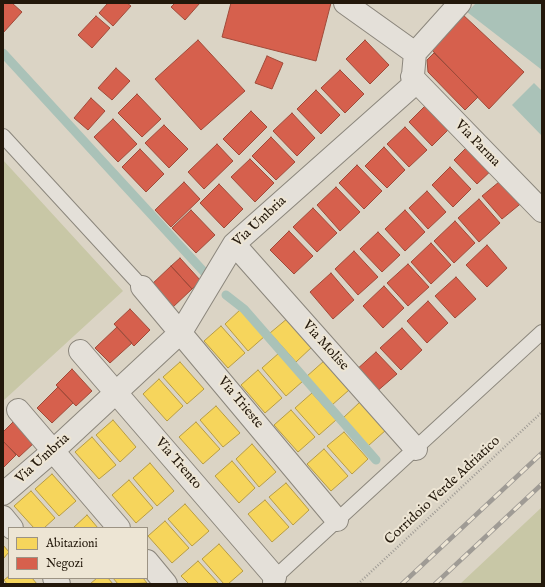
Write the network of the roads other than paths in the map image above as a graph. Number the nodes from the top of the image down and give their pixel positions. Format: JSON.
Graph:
{"nodes":[{"id":1,"x":345,"y":3,"type":"edge"},
{"id":2,"x":460,"y":3,"type":"edge"},
{"id":3,"x":415,"y":53,"type":"junction"},
{"id":4,"x":412,"y":77,"type":"junction"},
{"id":5,"x":3,"y":136,"type":"edge"},
{"id":6,"x":542,"y":211,"type":"edge"},
{"id":7,"x":234,"y":244,"type":"junction"},
{"id":8,"x":142,"y":287,"type":"joint"},
{"id":9,"x":181,"y":332,"type":"junction"},
{"id":10,"x":542,"y":332,"type":"edge"},
{"id":11,"x":80,"y":351,"type":"dead end"},
{"id":12,"x":116,"y":392,"type":"junction"},
{"id":13,"x":18,"y":410,"type":"dead end"},
{"id":14,"x":416,"y":448,"type":"junction"},
{"id":15,"x":53,"y":451,"type":"junction"},
{"id":16,"x":3,"y":494,"type":"edge"},
{"id":17,"x":3,"y":517,"type":"edge"},
{"id":18,"x":337,"y":520,"type":"junction"},
{"id":19,"x":11,"y":527,"type":"edge"},
{"id":20,"x":118,"y":527,"type":"edge"},
{"id":21,"x":148,"y":562,"type":"edge"},
{"id":22,"x":271,"y":580,"type":"edge"},
{"id":23,"x":166,"y":584,"type":"edge"}],
"edges":[{"from":1,"to":3,"type":"street"},
{"from":2,"to":3,"type":"street"},
{"from":3,"to":4,"type":"street","name":"Via Umbria"},
{"from":4,"to":6,"type":"street","name":"Via Parma"},
{"from":4,"to":7,"type":"street","name":"Via Umbria"},
{"from":5,"to":8,"type":"lane"},
{"from":7,"to":9,"type":"street","name":"Via Umbria"},
{"from":7,"to":14,"type":"street","name":"Via Molise"},
{"from":8,"to":9,"type":"street","name":"Via Trieste"},
{"from":9,"to":12,"type":"street","name":"Via Umbria"},
{"from":9,"to":18,"type":"street","name":"Via Trieste"},
{"from":10,"to":14,"type":"lane"},
{"from":11,"to":12,"type":"street","name":"Via Trento"},
{"from":12,"to":15,"type":"street","name":"Via Umbria"},
{"from":12,"to":22,"type":"street","name":"Via Trento"},
{"from":13,"to":15,"type":"street"},
{"from":14,"to":18,"type":"lane"},
{"from":15,"to":16,"type":"street","name":"Via Umbria"},
{"from":15,"to":20,"type":"street"},
{"from":17,"to":19,"type":"street"},
{"from":18,"to":22,"type":"lane"},
{"from":21,"to":23,"type":"street"}]}
